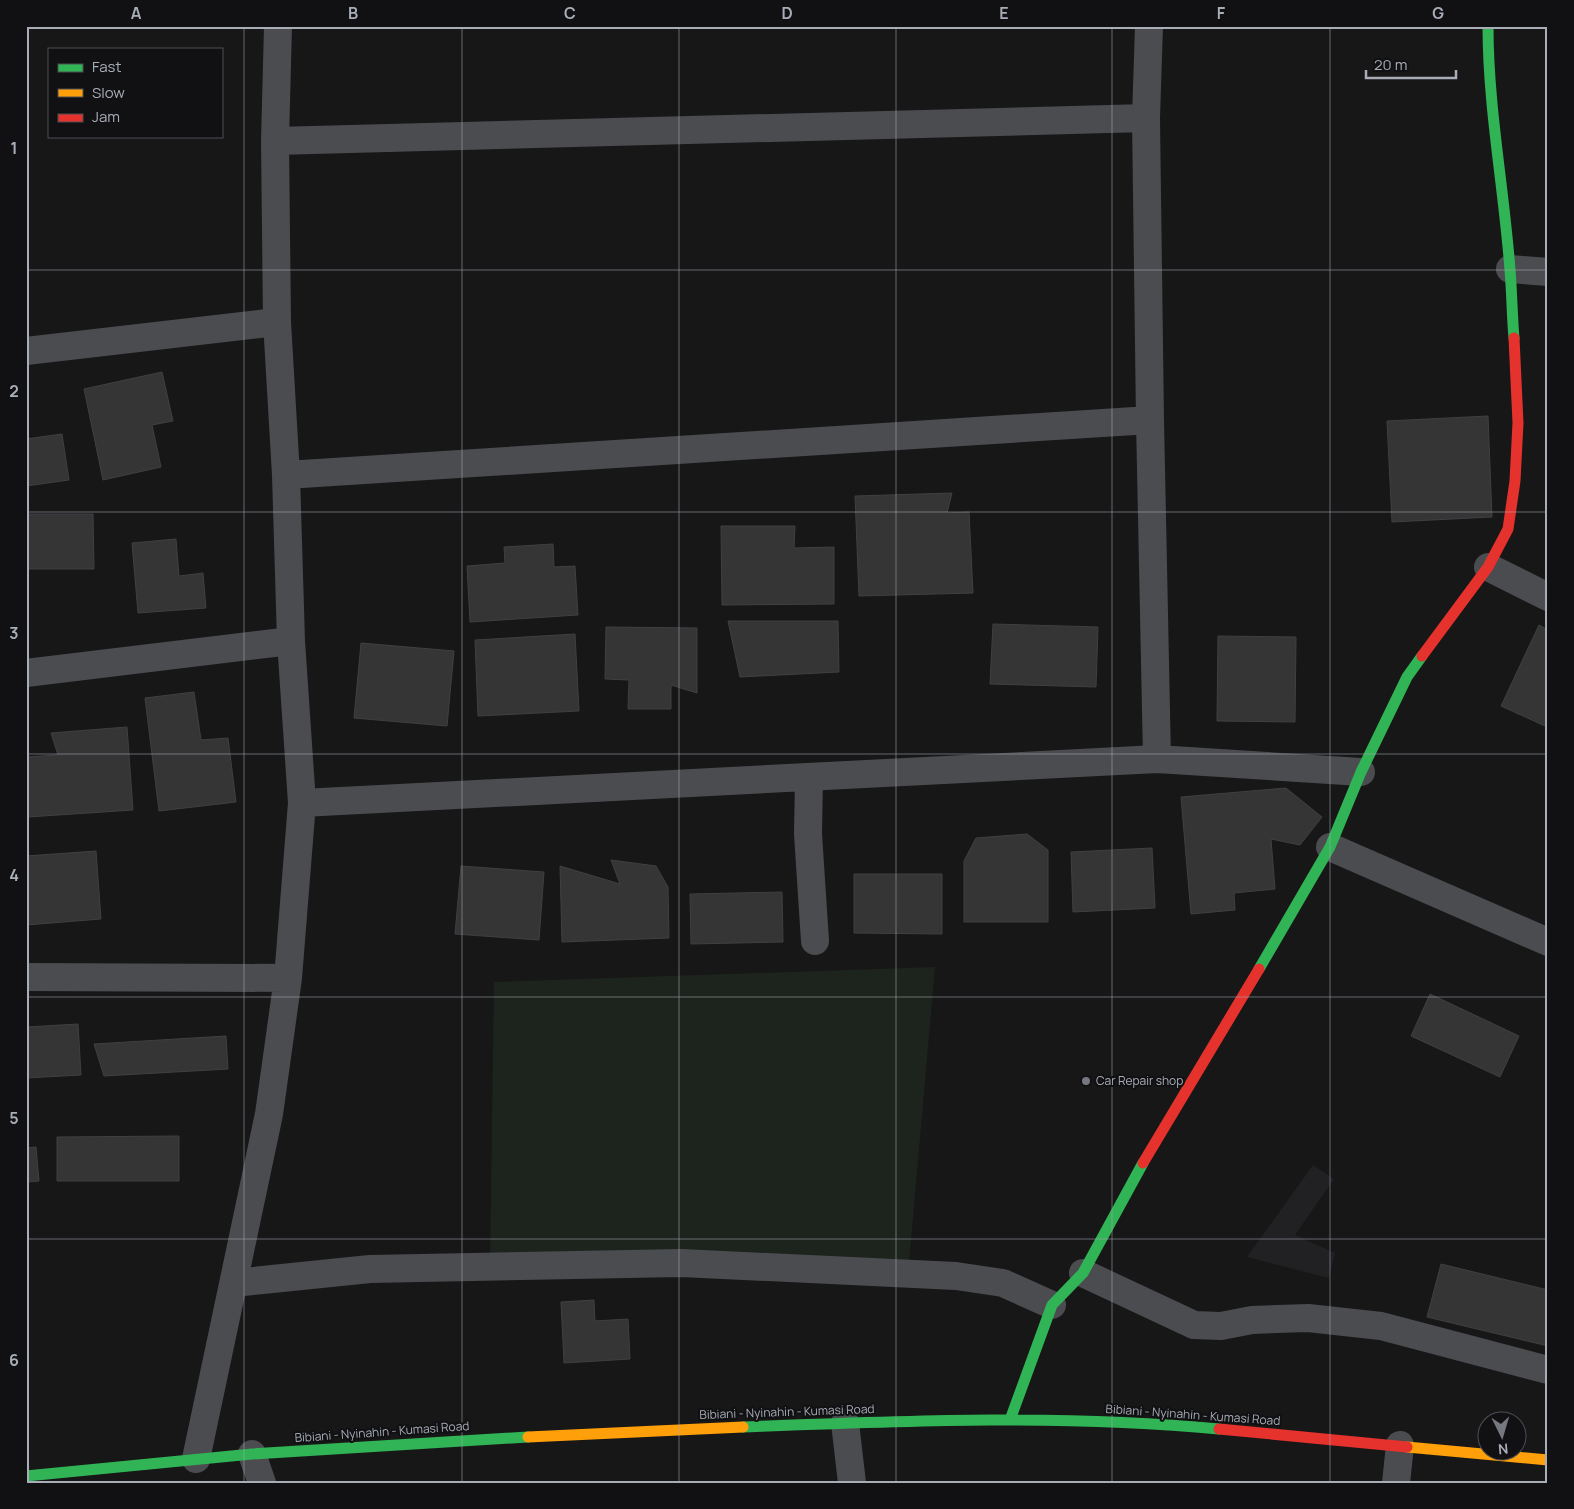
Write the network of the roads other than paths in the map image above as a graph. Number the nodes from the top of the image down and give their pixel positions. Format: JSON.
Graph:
{"nodes":[{"id":1,"x":278,"y":26,"type":"edge"},
{"id":2,"x":1150,"y":26,"type":"edge"},
{"id":3,"x":1488,"y":26,"type":"edge"},
{"id":4,"x":1146,"y":118,"type":"junction"},
{"id":5,"x":275,"y":141,"type":"junction"},
{"id":6,"x":1510,"y":269,"type":"junction"},
{"id":7,"x":1548,"y":272,"type":"edge"},
{"id":8,"x":277,"y":322,"type":"junction"},
{"id":9,"x":26,"y":352,"type":"edge"},
{"id":10,"x":1150,"y":420,"type":"junction"},
{"id":11,"x":286,"y":476,"type":"junction"},
{"id":12,"x":1488,"y":567,"type":"junction"},
{"id":13,"x":1548,"y":597,"type":"edge"},
{"id":14,"x":291,"y":641,"type":"junction"},
{"id":15,"x":26,"y":673,"type":"edge"},
{"id":16,"x":1157,"y":758,"type":"junction"},
{"id":17,"x":1361,"y":772,"type":"junction"},
{"id":18,"x":809,"y":777,"type":"junction"},
{"id":19,"x":302,"y":803,"type":"junction"},
{"id":20,"x":1330,"y":847,"type":"junction"},
{"id":21,"x":815,"y":941,"type":"dead end"},
{"id":22,"x":1548,"y":942,"type":"edge"},
{"id":23,"x":26,"y":977,"type":"edge"},
{"id":24,"x":288,"y":978,"type":"junction"},
{"id":25,"x":1083,"y":1273,"type":"junction"},
{"id":26,"x":234,"y":1283,"type":"junction"},
{"id":27,"x":1052,"y":1305,"type":"junction"},
{"id":28,"x":1548,"y":1370,"type":"edge"},
{"id":29,"x":1010,"y":1420,"type":"junction"},
{"id":30,"x":845,"y":1423,"type":"junction"},
{"id":31,"x":1400,"y":1445,"type":"junction"},
{"id":32,"x":252,"y":1454,"type":"junction"},
{"id":33,"x":196,"y":1460,"type":"junction"},
{"id":34,"x":1548,"y":1460,"type":"edge"},
{"id":35,"x":26,"y":1476,"type":"edge"},
{"id":36,"x":262,"y":1483,"type":"edge"},
{"id":37,"x":852,"y":1483,"type":"edge"},
{"id":38,"x":1396,"y":1483,"type":"edge"}],
"edges":[{"from":1,"to":5,"type":"street"},
{"from":2,"to":4,"type":"street"},
{"from":3,"to":6,"type":"street"},
{"from":4,"to":5,"type":"street"},
{"from":4,"to":10,"type":"street"},
{"from":5,"to":8,"type":"street"},
{"from":6,"to":7,"type":"street"},
{"from":6,"to":12,"type":"street"},
{"from":8,"to":9,"type":"street"},
{"from":8,"to":11,"type":"street"},
{"from":10,"to":11,"type":"street"},
{"from":10,"to":16,"type":"street"},
{"from":11,"to":14,"type":"street"},
{"from":12,"to":13,"type":"street"},
{"from":12,"to":17,"type":"street"},
{"from":14,"to":15,"type":"street"},
{"from":14,"to":19,"type":"street"},
{"from":16,"to":17,"type":"street"},
{"from":16,"to":18,"type":"street"},
{"from":17,"to":20,"type":"street"},
{"from":18,"to":19,"type":"street"},
{"from":18,"to":21,"type":"street"},
{"from":19,"to":24,"type":"street"},
{"from":20,"to":22,"type":"street"},
{"from":20,"to":25,"type":"street"},
{"from":23,"to":24,"type":"street"},
{"from":24,"to":26,"type":"street"},
{"from":25,"to":27,"type":"street"},
{"from":25,"to":28,"type":"street"},
{"from":26,"to":27,"type":"street"},
{"from":26,"to":33,"type":"street"},
{"from":27,"to":29,"type":"street"},
{"from":29,"to":30,"type":"street","name":"Bibiani - Nyinahin - Kumasi Road"},
{"from":29,"to":31,"type":"street","name":"Bibiani - Nyinahin - Kumasi Road"},
{"from":30,"to":32,"type":"street","name":"Bibiani - Nyinahin - Kumasi Road"},
{"from":30,"to":37,"type":"street"},
{"from":31,"to":34,"type":"street","name":"Bibiani - Nyinahin - Kumasi Road"},
{"from":31,"to":38,"type":"street"},
{"from":32,"to":33,"type":"street","name":"Bibiani - Nyinahin - Kumasi Road"},
{"from":32,"to":36,"type":"street"},
{"from":33,"to":35,"type":"street","name":"Bibiani - Nyinahin - Kumasi Road"}]}
